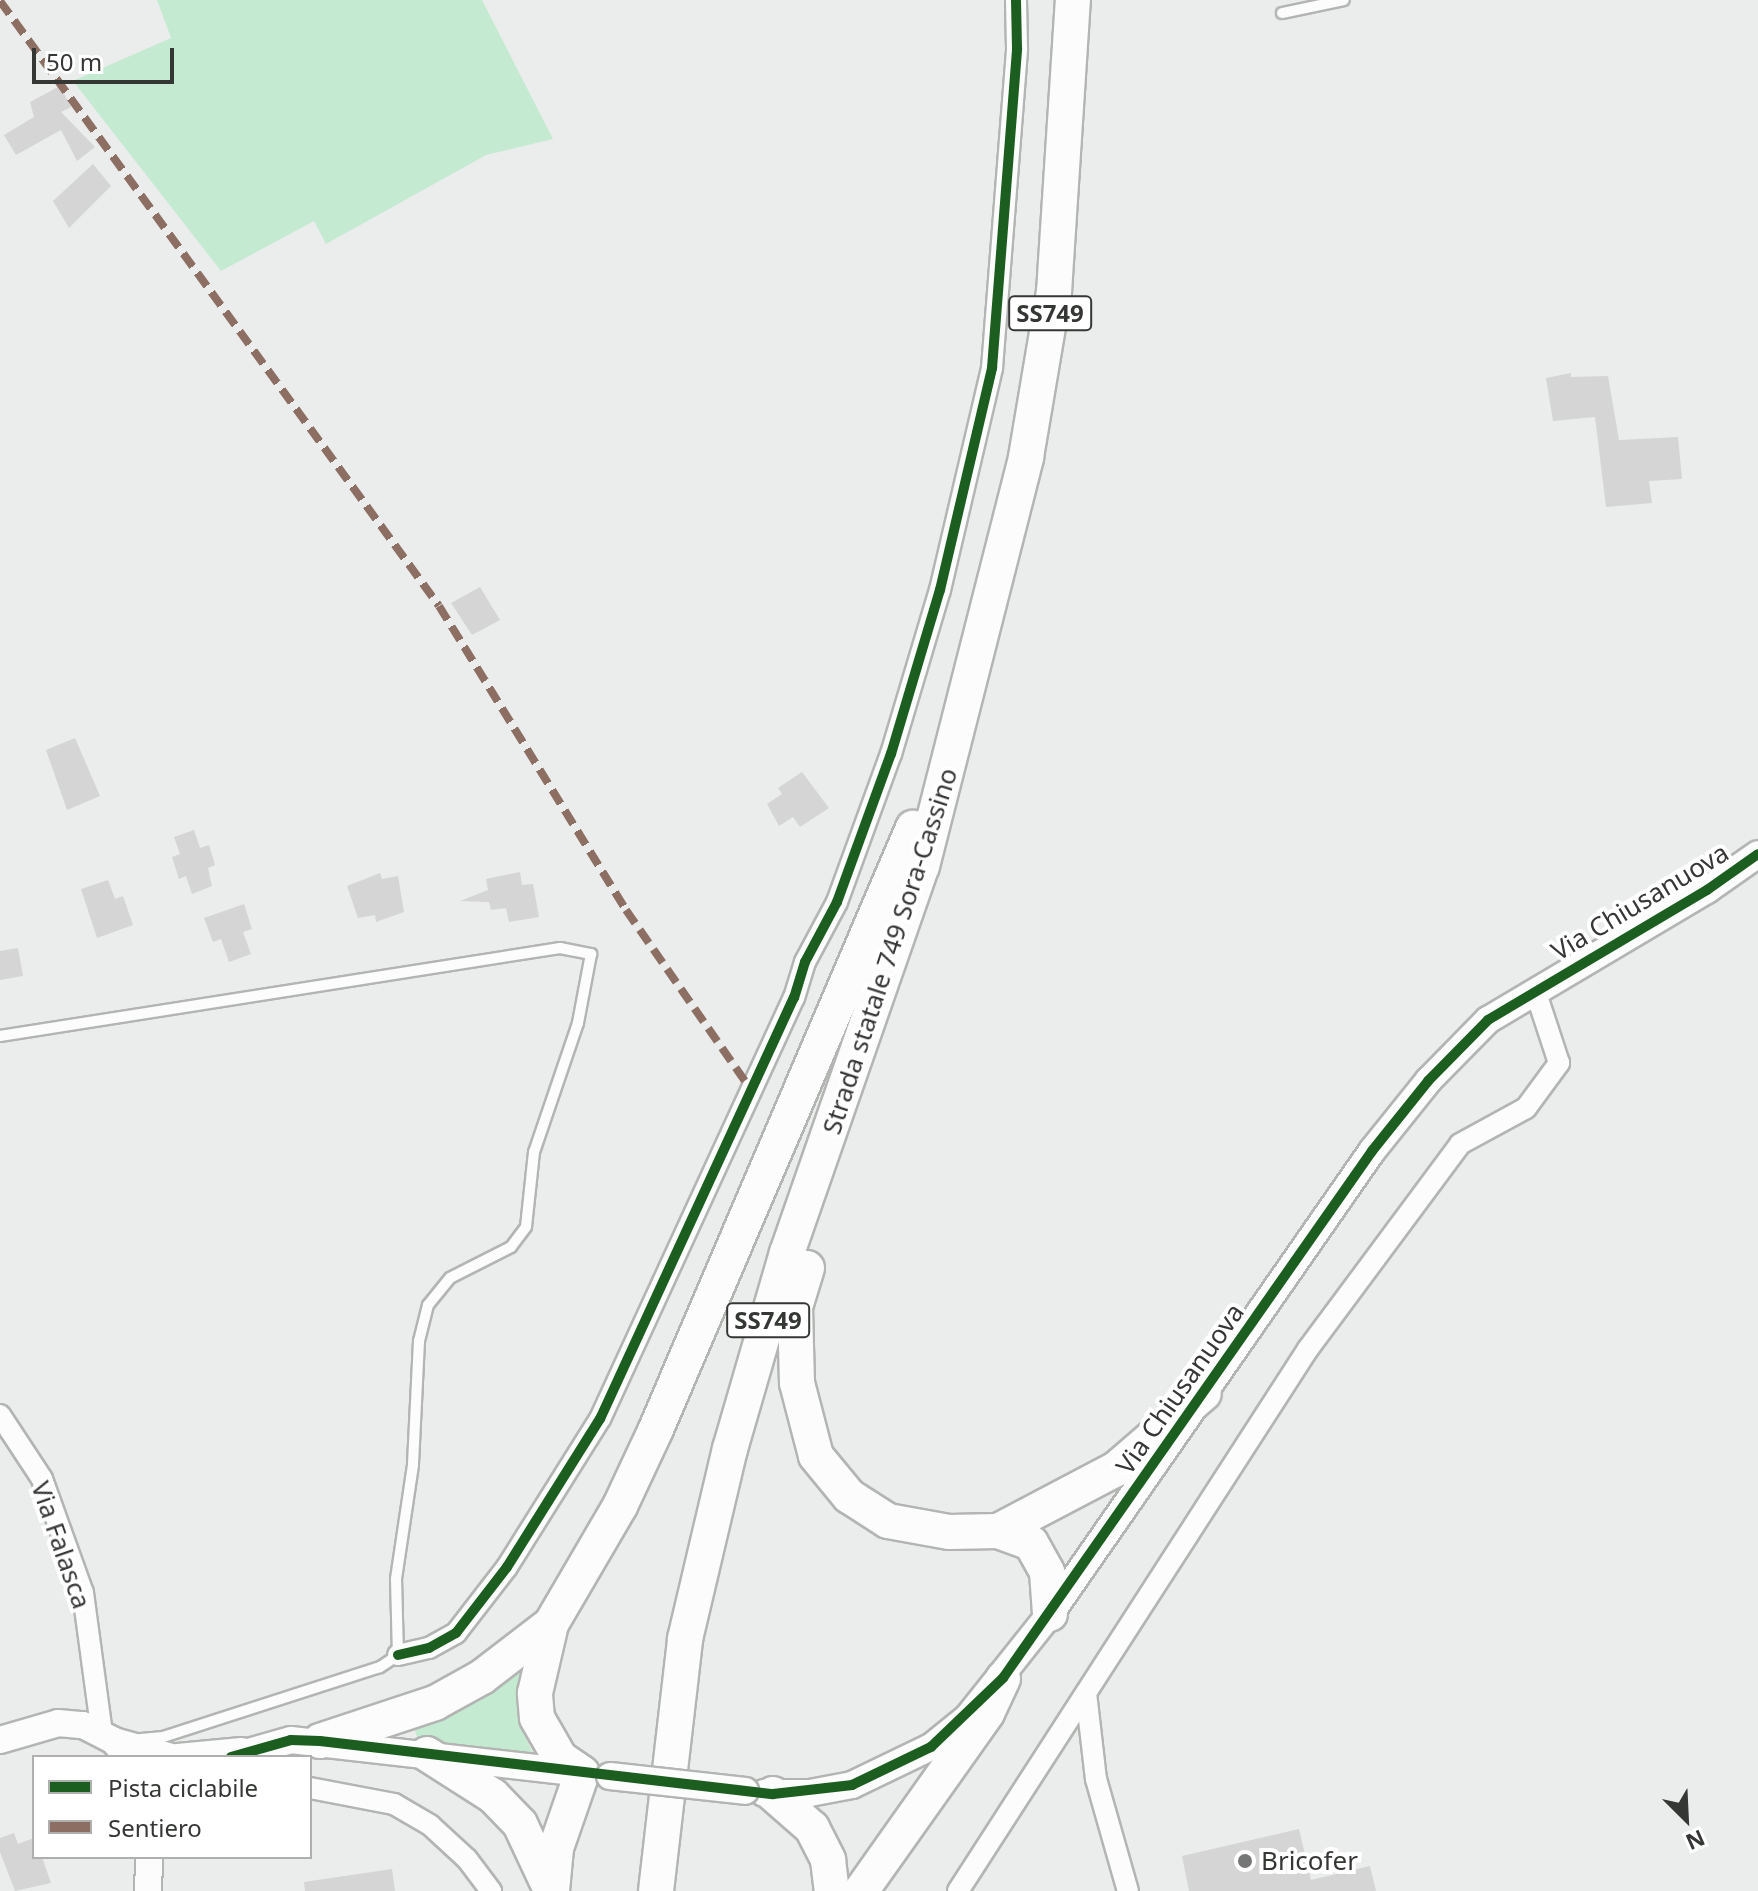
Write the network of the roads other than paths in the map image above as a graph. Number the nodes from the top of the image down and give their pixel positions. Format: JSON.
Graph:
{"nodes":[{"id":1,"x":1016,"y":0,"type":"edge"},
{"id":2,"x":1073,"y":0,"type":"edge"},
{"id":3,"x":1344,"y":0,"type":"edge"},
{"id":4,"x":1282,"y":13,"type":"dead end"},
{"id":5,"x":987,"y":621,"type":"junction"},
{"id":6,"x":1758,"y":854,"type":"edge"},
{"id":7,"x":922,"y":866,"type":"junction"},
{"id":8,"x":1535,"y":990,"type":"junction"},
{"id":9,"x":0,"y":1036,"type":"edge"},
{"id":10,"x":1204,"y":1393,"type":"junction"},
{"id":11,"x":0,"y":1415,"type":"edge"},
{"id":12,"x":998,"y":1531,"type":"junction"},
{"id":13,"x":1050,"y":1614,"type":"junction"},
{"id":14,"x":551,"y":1624,"type":"junction"},
{"id":15,"x":398,"y":1655,"type":"junction"},
{"id":16,"x":1003,"y":1678,"type":"junction"},
{"id":17,"x":1086,"y":1693,"type":"junction"},
{"id":18,"x":0,"y":1740,"type":"edge"},
{"id":19,"x":320,"y":1741,"type":"junction"},
{"id":20,"x":115,"y":1747,"type":"edge"},
{"id":21,"x":236,"y":1754,"type":"edge"},
{"id":22,"x":427,"y":1754,"type":"junction"},
{"id":23,"x":161,"y":1755,"type":"edge"},
{"id":24,"x":596,"y":1774,"type":"junction"},
{"id":25,"x":312,"y":1788,"type":"edge"},
{"id":26,"x":759,"y":1792,"type":"junction"},
{"id":27,"x":491,"y":1891,"type":"edge"},
{"id":28,"x":552,"y":1891,"type":"edge"},
{"id":29,"x":656,"y":1891,"type":"edge"},
{"id":30,"x":832,"y":1891,"type":"edge"},
{"id":31,"x":861,"y":1891,"type":"edge"},
{"id":32,"x":958,"y":1891,"type":"edge"},
{"id":33,"x":1128,"y":1891,"type":"edge"}],
"edges":[{"from":1,"to":15,"type":"street"},
{"from":2,"to":5,"type":"highway","name":"Strada statale 749 Sora-Cassino","number":"SS749"},
{"from":3,"to":4,"type":"lane"},
{"from":5,"to":7,"type":"highway","name":"Strada statale 749 Sora-Cassino","number":"SS749"},
{"from":5,"to":14,"type":"highway"},
{"from":6,"to":8,"type":"street","name":"Via Chiusanuova"},
{"from":7,"to":12,"type":"highway"},
{"from":7,"to":29,"type":"highway","name":"Strada statale 749 Sora-Cassino","number":"SS749"},
{"from":8,"to":10,"type":"street","name":"Via Chiusanuova"},
{"from":8,"to":17,"type":"street"},
{"from":9,"to":15,"type":"lane"},
{"from":10,"to":12,"type":"highway"},
{"from":10,"to":13,"type":"street","name":"Via Chiusanuova"},
{"from":11,"to":20,"type":"street","name":"Via Falasca"},
{"from":12,"to":13,"type":"highway"},
{"from":13,"to":16,"type":"street","name":"Via Chiusanuova"},
{"from":14,"to":19,"type":"highway"},
{"from":14,"to":24,"type":"highway"},
{"from":15,"to":20,"type":"lane"},
{"from":16,"to":26,"type":"street","name":"Via Chiusanuova"},
{"from":16,"to":31,"type":"highway"},
{"from":17,"to":32,"type":"street"},
{"from":17,"to":33,"type":"street"},
{"from":18,"to":20,"type":"street"},
{"from":19,"to":21,"type":"street","name":"Via Chiusanuova"},
{"from":19,"to":22,"type":"street","name":"Via Chiusanuova"},
{"from":20,"to":23,"type":"street"},
{"from":22,"to":24,"type":"street","name":"Via Chiusanuova"},
{"from":22,"to":28,"type":"highway"},
{"from":24,"to":26,"type":"street","name":"Via Chiusanuova","bridge":true},
{"from":24,"to":28,"type":"highway"},
{"from":25,"to":27,"type":"street"},
{"from":26,"to":30,"type":"highway"}]}
